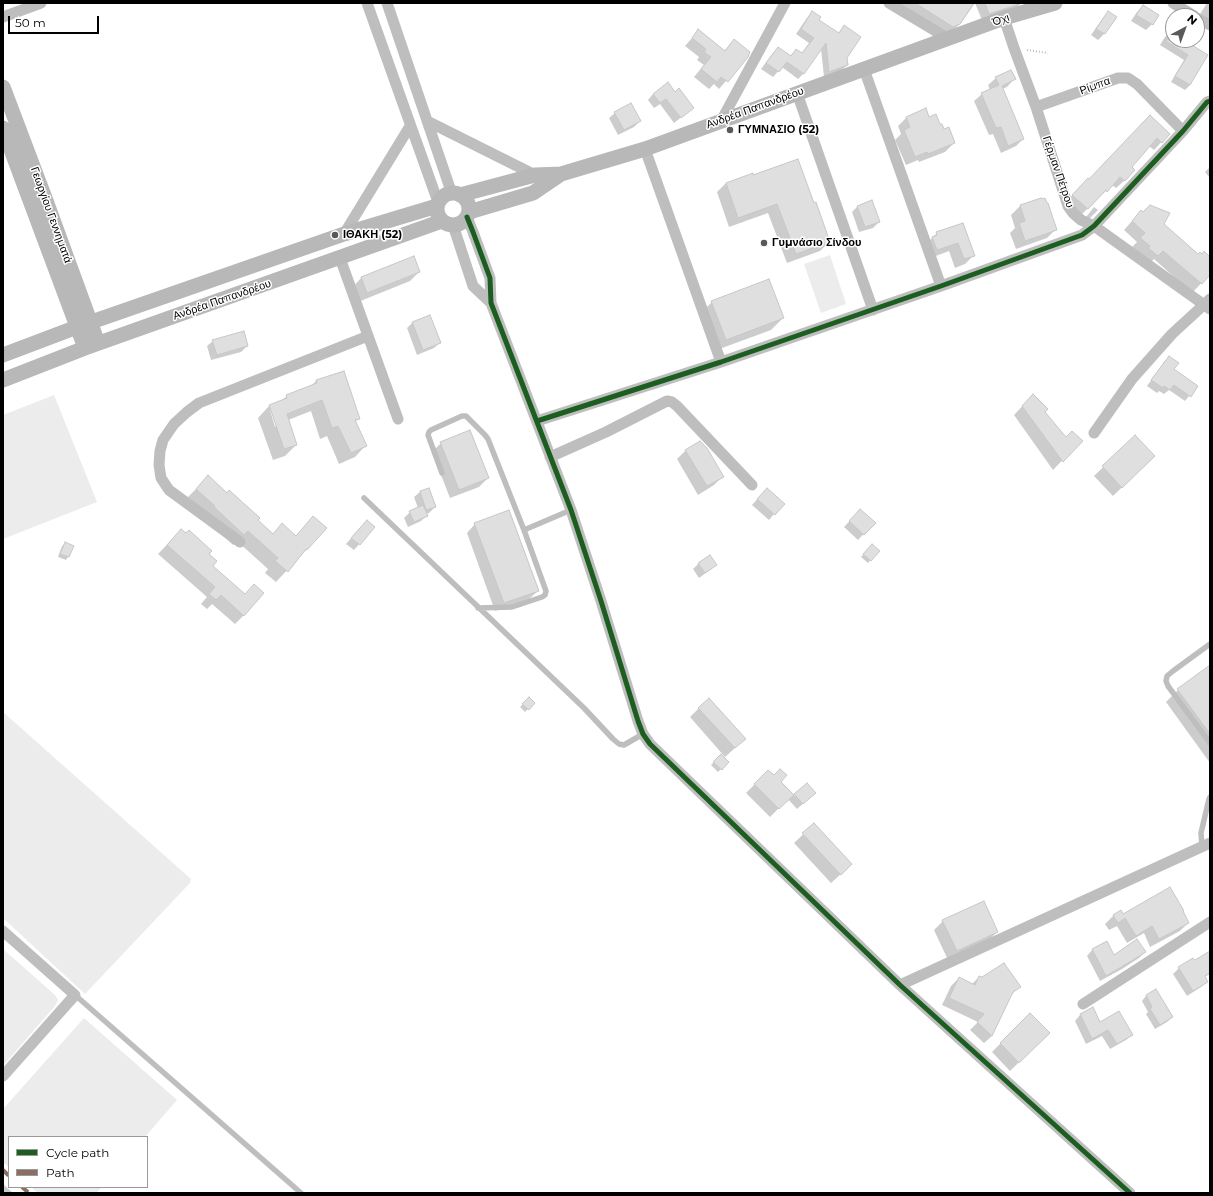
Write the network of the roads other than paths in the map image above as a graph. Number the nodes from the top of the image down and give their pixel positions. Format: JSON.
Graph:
{"nodes":[{"id":1,"x":41,"y":3,"type":"edge"},
{"id":2,"x":367,"y":3,"type":"edge"},
{"id":3,"x":785,"y":3,"type":"edge"},
{"id":4,"x":889,"y":3,"type":"edge"},
{"id":5,"x":1055,"y":3,"type":"edge"},
{"id":6,"x":389,"y":8,"type":"edge"},
{"id":7,"x":3,"y":17,"type":"edge"},
{"id":8,"x":1004,"y":18,"type":"junction"},
{"id":9,"x":373,"y":20,"type":"junction"},
{"id":10,"x":948,"y":39,"type":"junction"},
{"id":11,"x":864,"y":69,"type":"junction"},
{"id":12,"x":3,"y":87,"type":"edge"},
{"id":13,"x":797,"y":93,"type":"junction"},
{"id":14,"x":1210,"y":100,"type":"edge"},
{"id":15,"x":1036,"y":107,"type":"junction"},
{"id":16,"x":427,"y":121,"type":"junction"},
{"id":17,"x":721,"y":121,"type":"junction"},
{"id":18,"x":410,"y":126,"type":"junction"},
{"id":19,"x":3,"y":128,"type":"edge"},
{"id":20,"x":1184,"y":131,"type":"junction"},
{"id":21,"x":645,"y":148,"type":"junction"},
{"id":22,"x":535,"y":174,"type":"junction"},
{"id":23,"x":561,"y":174,"type":"junction"},
{"id":24,"x":456,"y":194,"type":"junction"},
{"id":25,"x":438,"y":204,"type":"junction"},
{"id":26,"x":468,"y":215,"type":"junction"},
{"id":27,"x":448,"y":223,"type":"junction"},
{"id":28,"x":1094,"y":226,"type":"junction"},
{"id":29,"x":344,"y":234,"type":"junction"},
{"id":30,"x":340,"y":258,"type":"junction"},
{"id":31,"x":941,"y":286,"type":"junction"},
{"id":32,"x":492,"y":303,"type":"junction"},
{"id":33,"x":1208,"y":304,"type":"edge"},
{"id":34,"x":873,"y":310,"type":"junction"},
{"id":35,"x":84,"y":324,"type":"junction"},
{"id":36,"x":368,"y":336,"type":"junction"},
{"id":37,"x":92,"y":346,"type":"junction"},
{"id":38,"x":3,"y":355,"type":"edge"},
{"id":39,"x":721,"y":362,"type":"junction"},
{"id":40,"x":3,"y":380,"type":"edge"},
{"id":41,"x":398,"y":419,"type":"dead end"},
{"id":42,"x":537,"y":420,"type":"junction"},
{"id":43,"x":1094,"y":433,"type":"dead end"},
{"id":44,"x":550,"y":457,"type":"junction"},
{"id":45,"x":442,"y":473,"type":"dead end"},
{"id":46,"x":752,"y":485,"type":"dead end"},
{"id":47,"x":364,"y":498,"type":"dead end"},
{"id":48,"x":571,"y":510,"type":"junction"},
{"id":49,"x":524,"y":530,"type":"junction"},
{"id":50,"x":240,"y":542,"type":"dead end"},
{"id":51,"x":478,"y":608,"type":"junction"},
{"id":52,"x":1210,"y":644,"type":"edge"},
{"id":53,"x":643,"y":734,"type":"junction"},
{"id":54,"x":1210,"y":743,"type":"edge"},
{"id":55,"x":1210,"y":796,"type":"edge"},
{"id":56,"x":1206,"y":845,"type":"edge"},
{"id":57,"x":1210,"y":922,"type":"edge"},
{"id":58,"x":3,"y":932,"type":"edge"},
{"id":59,"x":900,"y":985,"type":"junction"},
{"id":60,"x":75,"y":995,"type":"junction"},
{"id":61,"x":1083,"y":1004,"type":"dead end"},
{"id":62,"x":3,"y":1076,"type":"edge"},
{"id":63,"x":301,"y":1193,"type":"edge"},
{"id":64,"x":1130,"y":1193,"type":"edge"}],
"edges":[{"from":1,"to":7,"type":"street"},
{"from":2,"to":9,"type":"street"},
{"from":3,"to":17,"type":"street"},
{"from":4,"to":10,"type":"street"},
{"from":5,"to":8,"type":"street","name":"Όχι"},
{"from":6,"to":9,"type":"street"},
{"from":6,"to":16,"type":"street"},
{"from":8,"to":10,"type":"street","name":"Όχι"},
{"from":8,"to":15,"type":"street","name":"Γέρμαν Πέτρου"},
{"from":9,"to":18,"type":"street"},
{"from":10,"to":11,"type":"street","name":"Ανδρέα Παπανδρέου"},
{"from":11,"to":13,"type":"street","name":"Ανδρέα Παπανδρέου"},
{"from":11,"to":31,"type":"street"},
{"from":12,"to":35,"type":"street","name":"Γεωργίου Γεννηματά"},
{"from":13,"to":17,"type":"street","name":"Ανδρέα Παπανδρέου"},
{"from":13,"to":34,"type":"street"},
{"from":14,"to":20,"type":"street"},
{"from":15,"to":20,"type":"street","name":"Ρίμπα"},
{"from":15,"to":28,"type":"street","name":"Γέρμαν Πέτρου"},
{"from":16,"to":22,"type":"street"},
{"from":16,"to":24,"type":"street"},
{"from":17,"to":21,"type":"street","name":"Ανδρέα Παπανδρέου"},
{"from":18,"to":25,"type":"street"},
{"from":18,"to":29,"type":"street"},
{"from":19,"to":35,"type":"street","name":"Γεωργίου Γεννηματά"},
{"from":20,"to":28,"type":"street"},
{"from":21,"to":23,"type":"street","name":"Ανδρέα Παπανδρέου"},
{"from":21,"to":39,"type":"street"},
{"from":22,"to":23,"type":"street","name":"Ανδρέα Παπανδρέου"},
{"from":22,"to":24,"type":"street","name":"Ανδρέα Παπανδρέου"},
{"from":23,"to":26,"type":"street","name":"Ανδρέα Παπανδρέου"},
{"from":24,"to":25,"type":"street"},
{"from":24,"to":26,"type":"street"},
{"from":25,"to":27,"type":"street"},
{"from":25,"to":29,"type":"street","name":"Ανδρέα Παπανδρέου"},
{"from":26,"to":27,"type":"street"},
{"from":26,"to":32,"type":"street"},
{"from":27,"to":30,"type":"street","name":"Ανδρέα Παπανδρέου"},
{"from":27,"to":32,"type":"street"},
{"from":28,"to":31,"type":"street"},
{"from":28,"to":33,"type":"street","name":"Γέρμαν Πέτρου"},
{"from":29,"to":35,"type":"street","name":"Ανδρέα Παπανδρέου"},
{"from":30,"to":36,"type":"street"},
{"from":30,"to":37,"type":"street","name":"Ανδρέα Παπανδρέου"},
{"from":31,"to":34,"type":"street"},
{"from":32,"to":42,"type":"street"},
{"from":33,"to":43,"type":"street"},
{"from":34,"to":39,"type":"street"},
{"from":35,"to":37,"type":"street","name":"Γεωργίου Γεννηματά"},
{"from":35,"to":38,"type":"street","name":"Ανδρέα Παπανδρέου"},
{"from":36,"to":41,"type":"street"},
{"from":36,"to":50,"type":"street"},
{"from":37,"to":40,"type":"street","name":"Ανδρέα Παπανδρέου"},
{"from":39,"to":42,"type":"street"},
{"from":42,"to":44,"type":"street"},
{"from":44,"to":46,"type":"street"},
{"from":44,"to":48,"type":"street"},
{"from":45,"to":49,"type":"lane"},
{"from":47,"to":51,"type":"lane"},
{"from":48,"to":49,"type":"lane"},
{"from":48,"to":53,"type":"street"},
{"from":49,"to":51,"type":"lane"},
{"from":51,"to":53,"type":"lane"},
{"from":52,"to":54,"type":"lane"},
{"from":53,"to":59,"type":"street"},
{"from":55,"to":56,"type":"lane"},
{"from":56,"to":59,"type":"street"},
{"from":57,"to":61,"type":"street"},
{"from":58,"to":60,"type":"street"},
{"from":59,"to":64,"type":"street"},
{"from":60,"to":62,"type":"street"},
{"from":60,"to":63,"type":"lane"}]}
